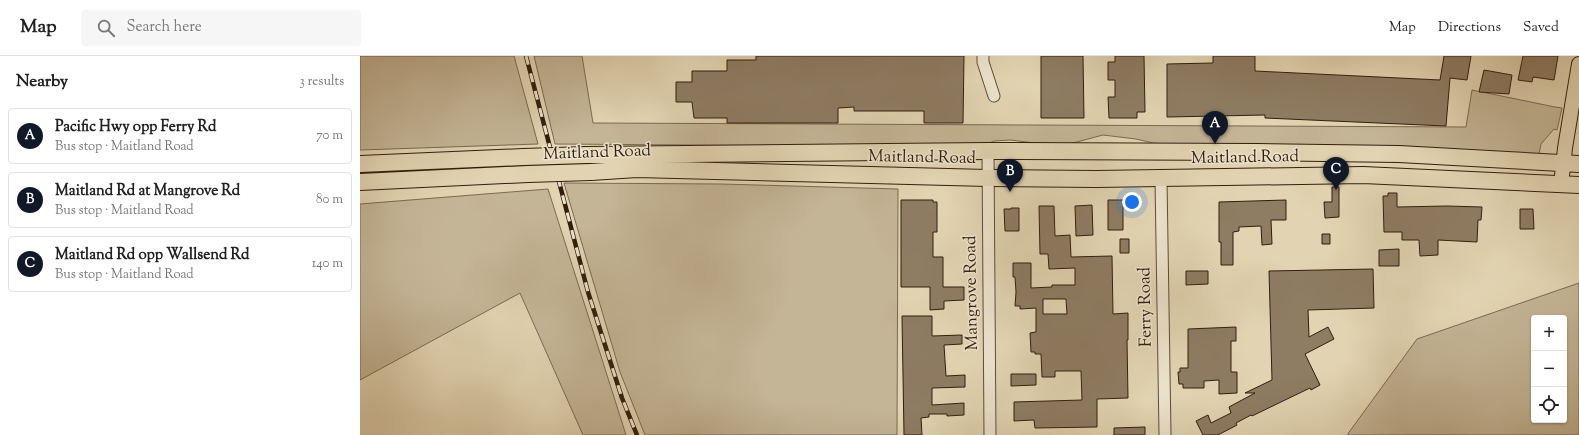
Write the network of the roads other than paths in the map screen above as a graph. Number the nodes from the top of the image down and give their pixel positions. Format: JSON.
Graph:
{"nodes":[{"id":1,"x":983,"y":56,"type":"edge"},
{"id":2,"x":1579,"y":64,"type":"edge"},
{"id":3,"x":994,"y":96,"type":"dead end"},
{"id":4,"x":1574,"y":96,"type":"junction"},
{"id":5,"x":1579,"y":128,"type":"edge"},
{"id":6,"x":988,"y":151,"type":"junction"},
{"id":7,"x":360,"y":164,"type":"edge"},
{"id":8,"x":1563,"y":164,"type":"junction"},
{"id":9,"x":1579,"y":164,"type":"edge"},
{"id":10,"x":988,"y":178,"type":"junction"},
{"id":11,"x":1161,"y":178,"type":"junction"},
{"id":12,"x":360,"y":182,"type":"edge"},
{"id":13,"x":1561,"y":184,"type":"junction"},
{"id":14,"x":1579,"y":185,"type":"edge"},
{"id":15,"x":990,"y":435,"type":"edge"},
{"id":16,"x":1165,"y":435,"type":"edge"}],
"edges":[{"from":1,"to":3,"type":"street"},
{"from":2,"to":4,"type":"main road"},
{"from":4,"to":5,"type":"main road"},
{"from":4,"to":8,"type":"main road"},
{"from":6,"to":7,"type":"highway","name":"Maitland Road","bridge":true},
{"from":6,"to":8,"type":"highway","name":"Maitland Road"},
{"from":6,"to":10,"type":"street","name":"Mangrove Road"},
{"from":8,"to":9,"type":"highway","name":"Maitland Road"},
{"from":8,"to":13,"type":"main road"},
{"from":10,"to":11,"type":"highway","name":"Maitland Road"},
{"from":10,"to":12,"type":"highway","name":"Maitland Road","bridge":true},
{"from":10,"to":15,"type":"street","name":"Mangrove Road"},
{"from":11,"to":13,"type":"highway","name":"Maitland Road"},
{"from":11,"to":16,"type":"street","name":"Ferry Road"},
{"from":13,"to":14,"type":"highway","name":"Maitland Road"}]}
